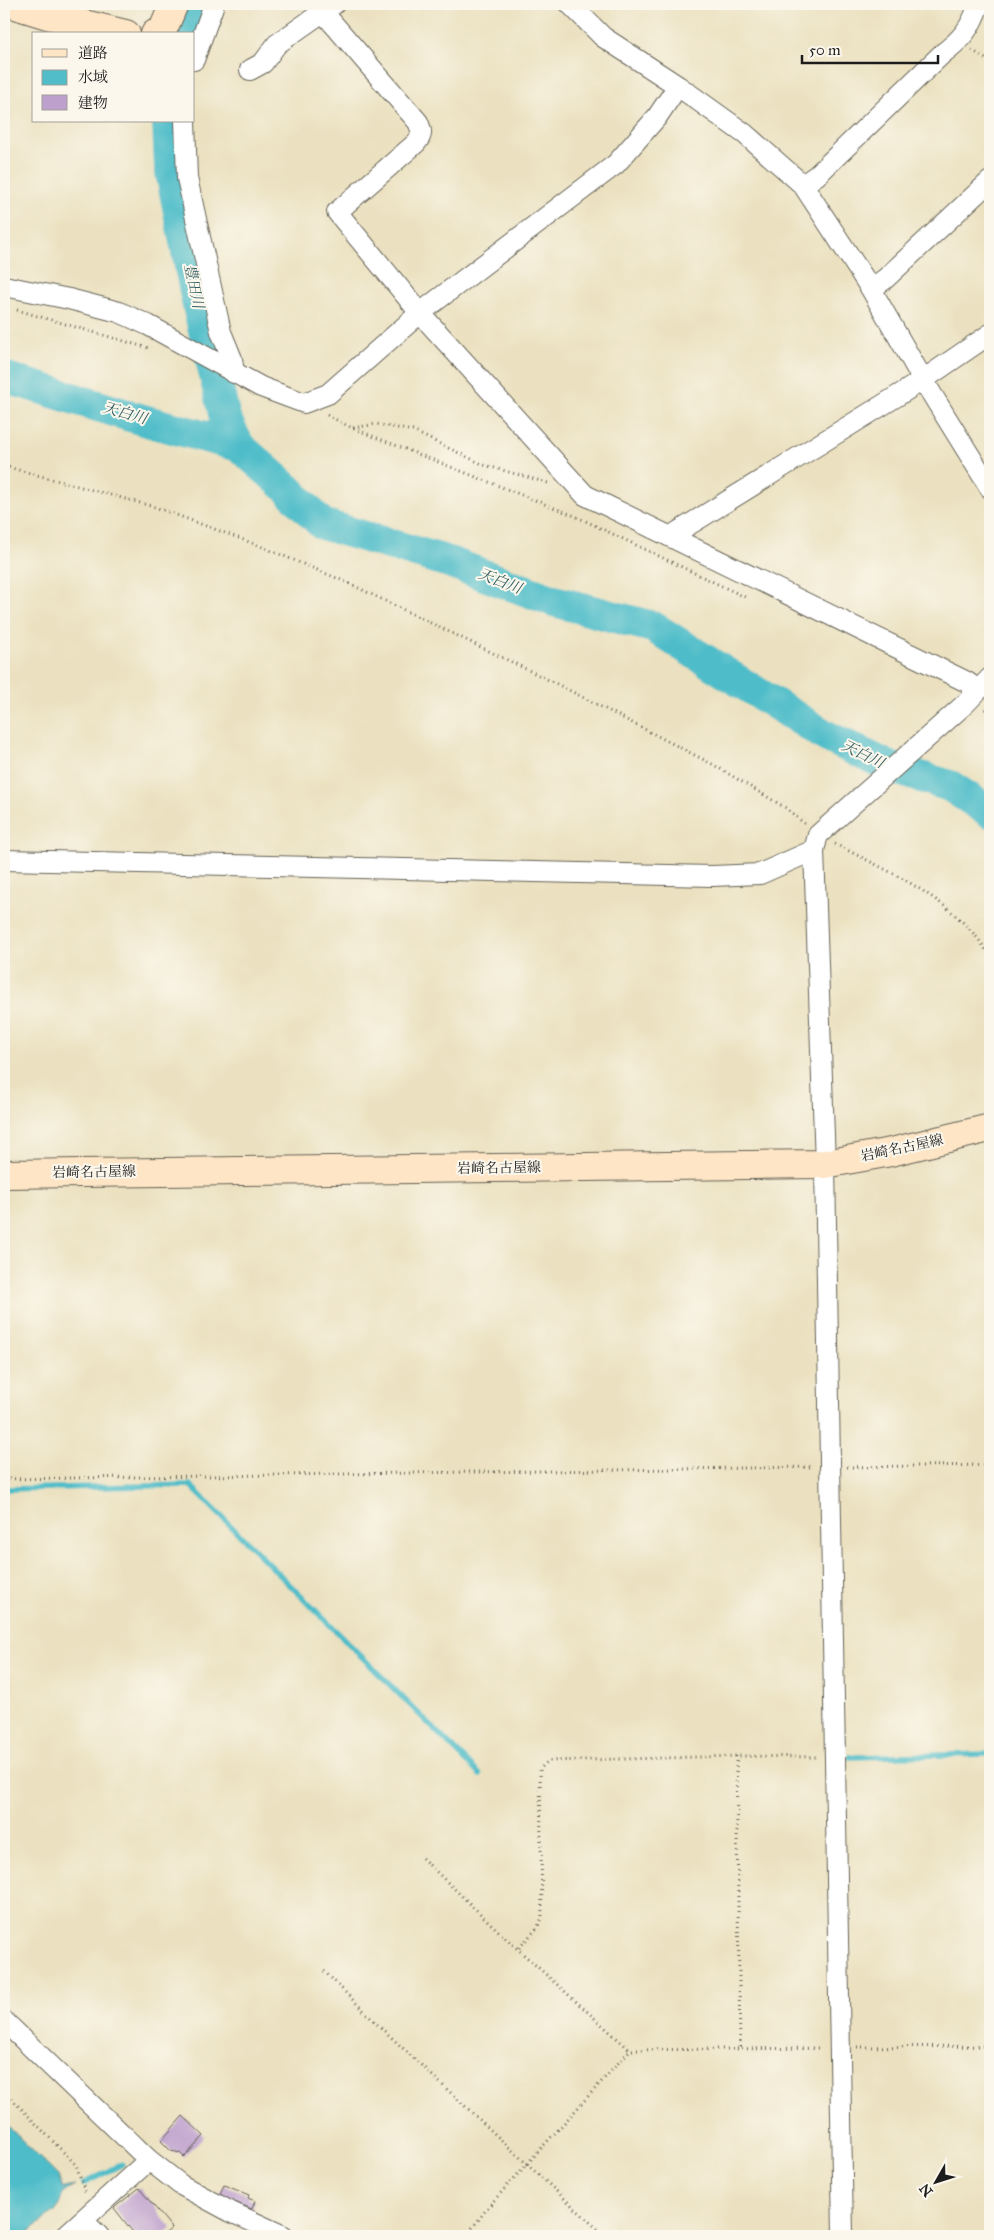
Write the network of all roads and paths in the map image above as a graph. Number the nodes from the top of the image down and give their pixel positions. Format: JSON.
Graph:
{"nodes":[{"id":1,"x":174,"y":4,"type":"edge"},
{"id":2,"x":214,"y":4,"type":"edge"},
{"id":3,"x":570,"y":4,"type":"edge"},
{"id":4,"x":979,"y":4,"type":"edge"},
{"id":5,"x":15,"y":5,"type":"edge"},
{"id":6,"x":329,"y":8,"type":"edge"},
{"id":7,"x":118,"y":32,"type":"edge"},
{"id":8,"x":162,"y":32,"type":"edge"},
{"id":9,"x":195,"y":57,"type":"edge"},
{"id":10,"x":250,"y":70,"type":"dead end"},
{"id":11,"x":678,"y":86,"type":"junction"},
{"id":12,"x":185,"y":122,"type":"edge"},
{"id":13,"x":990,"y":181,"type":"edge"},
{"id":14,"x":804,"y":185,"type":"junction"},
{"id":15,"x":4,"y":286,"type":"edge"},
{"id":16,"x":871,"y":289,"type":"junction"},
{"id":17,"x":12,"y":308,"type":"dead end"},
{"id":18,"x":420,"y":313,"type":"junction"},
{"id":19,"x":990,"y":334,"type":"edge"},
{"id":20,"x":153,"y":350,"type":"dead end"},
{"id":21,"x":231,"y":371,"type":"junction"},
{"id":22,"x":923,"y":380,"type":"junction"},
{"id":23,"x":304,"y":404,"type":"junction"},
{"id":24,"x":352,"y":428,"type":"junction"},
{"id":25,"x":4,"y":466,"type":"edge"},
{"id":26,"x":574,"y":482,"type":"junction"},
{"id":27,"x":990,"y":488,"type":"edge"},
{"id":28,"x":672,"y":536,"type":"junction"},
{"id":29,"x":754,"y":601,"type":"dead end"},
{"id":30,"x":978,"y":691,"type":"edge"},
{"id":31,"x":820,"y":837,"type":"junction"},
{"id":32,"x":4,"y":860,"type":"edge"},
{"id":33,"x":990,"y":956,"type":"edge"},
{"id":34,"x":990,"y":1128,"type":"edge"},
{"id":35,"x":825,"y":1164,"type":"junction"},
{"id":36,"x":4,"y":1174,"type":"edge"},
{"id":37,"x":990,"y":1465,"type":"edge"},
{"id":38,"x":829,"y":1467,"type":"junction"},
{"id":39,"x":4,"y":1479,"type":"edge"},
{"id":40,"x":736,"y":1756,"type":"junction"},
{"id":41,"x":834,"y":1757,"type":"junction"},
{"id":42,"x":422,"y":1858,"type":"dead end"},
{"id":43,"x":519,"y":1948,"type":"junction"},
{"id":44,"x":324,"y":1971,"type":"dead end"},
{"id":45,"x":4,"y":2021,"type":"edge"},
{"id":46,"x":990,"y":2046,"type":"edge"},
{"id":47,"x":839,"y":2048,"type":"junction"},
{"id":48,"x":740,"y":2049,"type":"junction"},
{"id":49,"x":630,"y":2050,"type":"junction"},
{"id":50,"x":4,"y":2091,"type":"edge"},
{"id":51,"x":149,"y":2160,"type":"junction"},
{"id":52,"x":527,"y":2164,"type":"junction"},
{"id":53,"x":88,"y":2217,"type":"junction"},
{"id":54,"x":65,"y":2236,"type":"edge"},
{"id":55,"x":99,"y":2236,"type":"edge"},
{"id":56,"x":284,"y":2236,"type":"edge"},
{"id":57,"x":466,"y":2236,"type":"edge"},
{"id":58,"x":605,"y":2236,"type":"edge"},
{"id":59,"x":843,"y":2236,"type":"edge"}],
"edges":[{"from":1,"to":8,"type":"main road"},
{"from":2,"to":9,"type":"street"},
{"from":3,"to":11,"type":"street"},
{"from":4,"to":14,"type":"street"},
{"from":5,"to":7,"type":"main road"},
{"from":6,"to":10,"type":"street"},
{"from":6,"to":18,"type":"street"},
{"from":11,"to":14,"type":"street"},
{"from":11,"to":18,"type":"street"},
{"from":12,"to":21,"type":"street"},
{"from":13,"to":16,"type":"street"},
{"from":14,"to":16,"type":"street"},
{"from":15,"to":21,"type":"street"},
{"from":16,"to":22,"type":"street"},
{"from":17,"to":20,"type":"path"},
{"from":18,"to":23,"type":"street"},
{"from":18,"to":26,"type":"street"},
{"from":19,"to":22,"type":"street"},
{"from":21,"to":23,"type":"street"},
{"from":22,"to":27,"type":"street"},
{"from":22,"to":28,"type":"street"},
{"from":23,"to":24,"type":"path"},
{"from":24,"to":26,"type":"path"},
{"from":24,"to":29,"type":"path"},
{"from":25,"to":31,"type":"path"},
{"from":26,"to":28,"type":"street"},
{"from":28,"to":30,"type":"street"},
{"from":30,"to":31,"type":"street"},
{"from":31,"to":32,"type":"street"},
{"from":31,"to":33,"type":"path"},
{"from":31,"to":35,"type":"street"},
{"from":34,"to":35,"type":"main road","name":"岩崎名古屋線"},
{"from":35,"to":36,"type":"main road","name":"岩崎名古屋線"},
{"from":35,"to":38,"type":"street"},
{"from":37,"to":38,"type":"path"},
{"from":38,"to":39,"type":"path"},
{"from":38,"to":41,"type":"street"},
{"from":40,"to":41,"type":"path"},
{"from":40,"to":43,"type":"path"},
{"from":40,"to":48,"type":"path"},
{"from":41,"to":47,"type":"street"},
{"from":42,"to":43,"type":"path"},
{"from":43,"to":49,"type":"path"},
{"from":44,"to":52,"type":"path"},
{"from":45,"to":51,"type":"street"},
{"from":46,"to":47,"type":"path"},
{"from":47,"to":48,"type":"path"},
{"from":47,"to":59,"type":"street"},
{"from":48,"to":49,"type":"path"},
{"from":49,"to":52,"type":"path"},
{"from":50,"to":53,"type":"path"},
{"from":51,"to":53,"type":"street"},
{"from":51,"to":56,"type":"street"},
{"from":52,"to":57,"type":"path"},
{"from":52,"to":58,"type":"path"},
{"from":53,"to":54,"type":"street"},
{"from":53,"to":55,"type":"street"}]}
